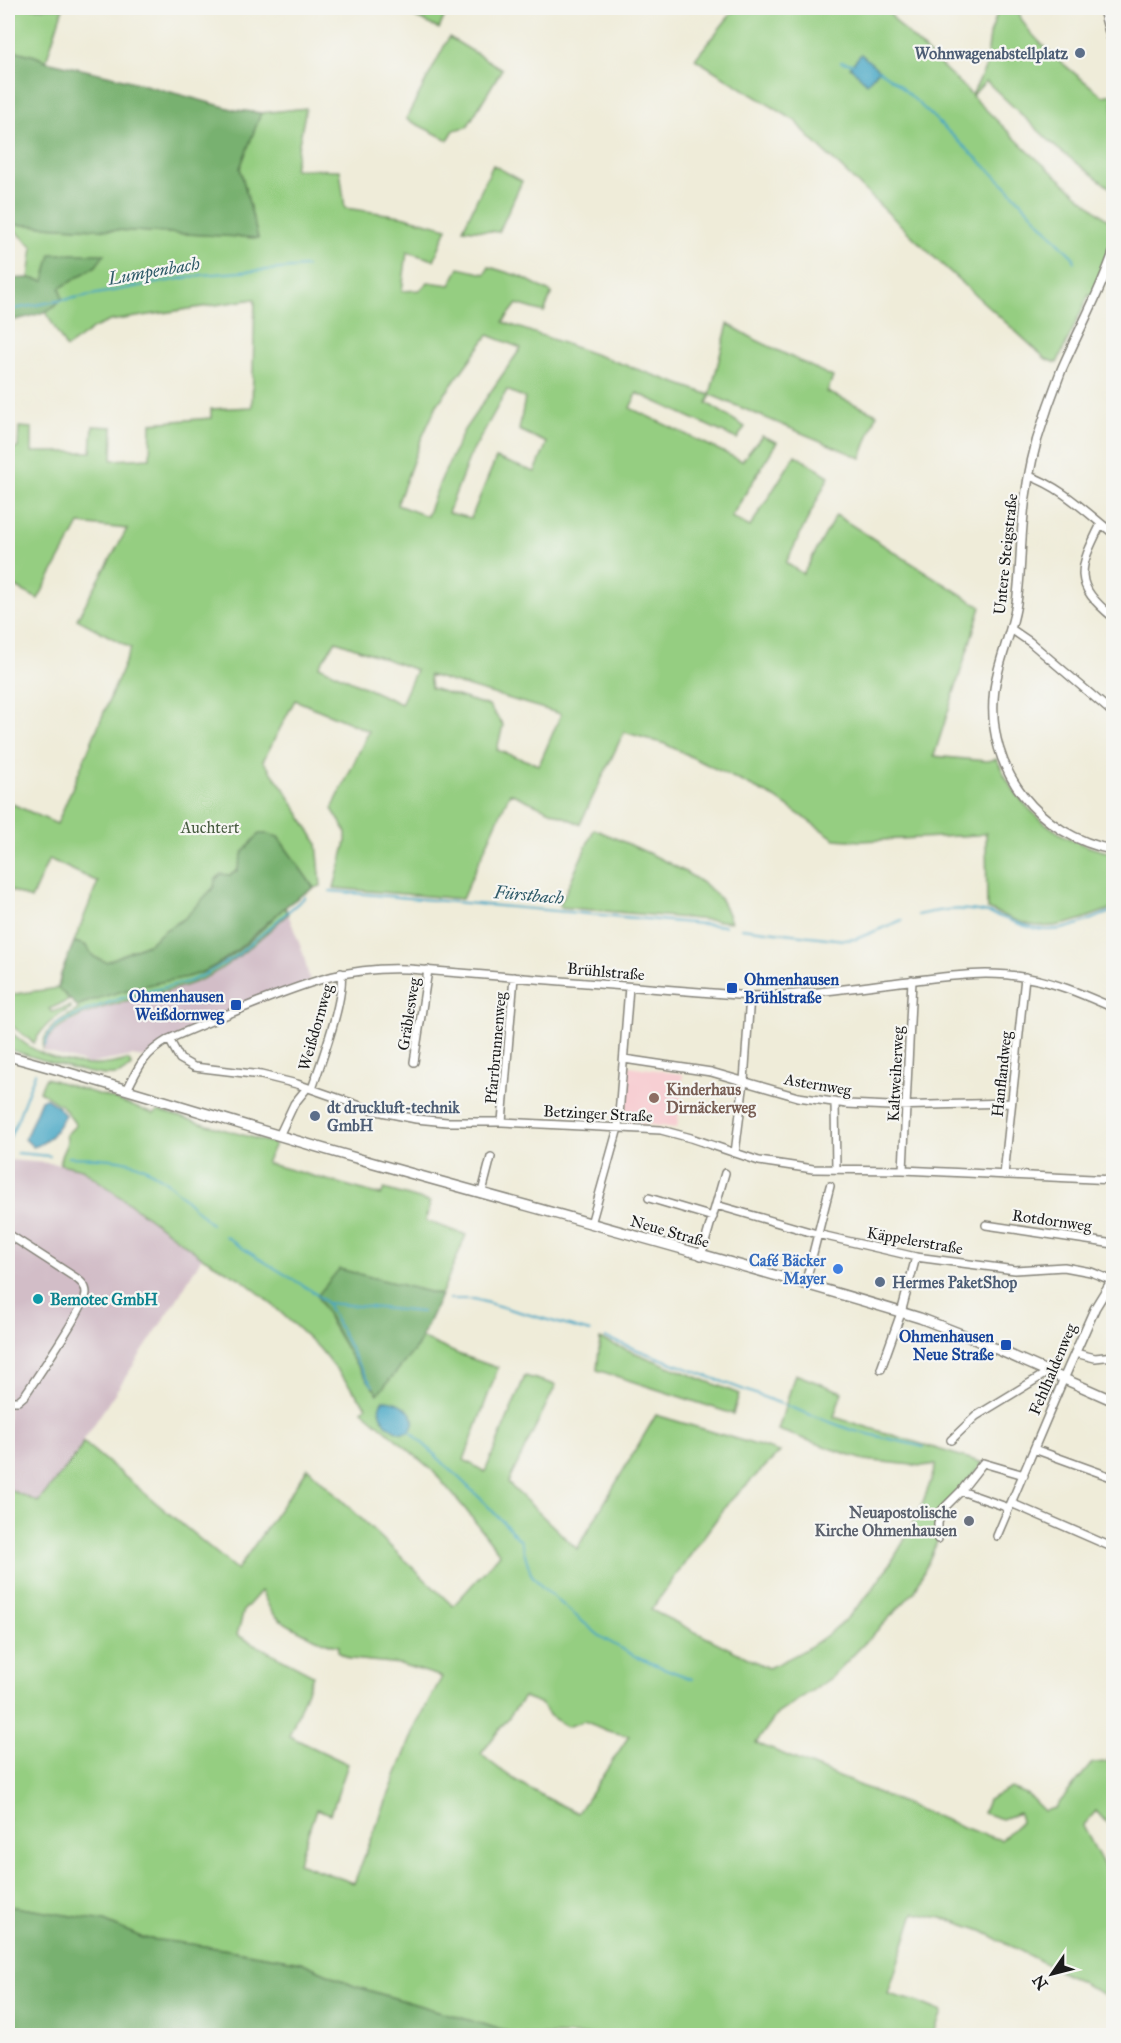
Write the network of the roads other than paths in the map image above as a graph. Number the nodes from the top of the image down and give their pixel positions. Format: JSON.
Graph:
{"nodes":[{"id":1,"x":1103,"y":8,"type":"edge"},
{"id":2,"x":1113,"y":49,"type":"edge"},
{"id":3,"x":1113,"y":251,"type":"edge"},
{"id":4,"x":1029,"y":477,"type":"junction"},
{"id":5,"x":1101,"y":524,"type":"junction"},
{"id":6,"x":1113,"y":534,"type":"edge"},
{"id":7,"x":1113,"y":618,"type":"edge"},
{"id":8,"x":1011,"y":629,"type":"junction"},
{"id":9,"x":1113,"y":714,"type":"edge"},
{"id":10,"x":1113,"y":850,"type":"edge"},
{"id":11,"x":428,"y":970,"type":"junction"},
{"id":12,"x":342,"y":973,"type":"junction"},
{"id":13,"x":514,"y":977,"type":"junction"},
{"id":14,"x":1025,"y":977,"type":"junction"},
{"id":15,"x":912,"y":980,"type":"junction"},
{"id":16,"x":629,"y":987,"type":"junction"},
{"id":17,"x":750,"y":996,"type":"junction"},
{"id":18,"x":1113,"y":1008,"type":"edge"},
{"id":19,"x":169,"y":1039,"type":"junction"},
{"id":20,"x":8,"y":1056,"type":"edge"},
{"id":21,"x":624,"y":1059,"type":"junction"},
{"id":22,"x":414,"y":1062,"type":"dead end"},
{"id":23,"x":744,"y":1081,"type":"junction"},
{"id":24,"x":310,"y":1088,"type":"junction"},
{"id":25,"x":127,"y":1089,"type":"junction"},
{"id":26,"x":835,"y":1102,"type":"junction"},
{"id":27,"x":1011,"y":1103,"type":"junction"},
{"id":28,"x":907,"y":1106,"type":"junction"},
{"id":29,"x":502,"y":1122,"type":"junction"},
{"id":30,"x":618,"y":1128,"type":"junction"},
{"id":31,"x":279,"y":1136,"type":"junction"},
{"id":32,"x":735,"y":1153,"type":"junction"},
{"id":33,"x":491,"y":1156,"type":"dead end"},
{"id":34,"x":836,"y":1169,"type":"junction"},
{"id":35,"x":903,"y":1170,"type":"junction"},
{"id":36,"x":725,"y":1173,"type":"dead end"},
{"id":37,"x":1004,"y":1175,"type":"junction"},
{"id":38,"x":1113,"y":1180,"type":"edge"},
{"id":39,"x":830,"y":1186,"type":"dead end"},
{"id":40,"x":482,"y":1192,"type":"junction"},
{"id":41,"x":649,"y":1198,"type":"dead end"},
{"id":42,"x":716,"y":1205,"type":"junction"},
{"id":43,"x":713,"y":1217,"type":"junction"},
{"id":44,"x":591,"y":1224,"type":"junction"},
{"id":45,"x":986,"y":1225,"type":"dead end"},
{"id":46,"x":8,"y":1234,"type":"edge"},
{"id":47,"x":817,"y":1234,"type":"junction"},
{"id":48,"x":1113,"y":1244,"type":"edge"},
{"id":49,"x":702,"y":1256,"type":"junction"},
{"id":50,"x":916,"y":1257,"type":"junction"},
{"id":51,"x":1112,"y":1279,"type":"edge"},
{"id":52,"x":805,"y":1285,"type":"junction"},
{"id":53,"x":901,"y":1312,"type":"junction"},
{"id":54,"x":1075,"y":1353,"type":"junction"},
{"id":55,"x":1113,"y":1356,"type":"edge"},
{"id":56,"x":881,"y":1369,"type":"dead end"},
{"id":57,"x":1048,"y":1372,"type":"junction"},
{"id":58,"x":1064,"y":1378,"type":"junction"},
{"id":59,"x":8,"y":1401,"type":"edge"},
{"id":60,"x":1113,"y":1401,"type":"edge"},
{"id":61,"x":951,"y":1440,"type":"dead end"},
{"id":62,"x":1034,"y":1449,"type":"junction"},
{"id":63,"x":1024,"y":1475,"type":"junction"},
{"id":64,"x":1113,"y":1478,"type":"edge"},
{"id":65,"x":961,"y":1491,"type":"junction"},
{"id":66,"x":1010,"y":1506,"type":"junction"},
{"id":67,"x":997,"y":1536,"type":"dead end"},
{"id":68,"x":938,"y":1539,"type":"dead end"},
{"id":69,"x":1113,"y":1548,"type":"edge"}],
"edges":[{"from":1,"to":2,"type":"street"},
{"from":3,"to":4,"type":"street","name":"Untere Steigstraße"},
{"from":4,"to":5,"type":"street"},
{"from":4,"to":8,"type":"street","name":"Untere Steigstraße"},
{"from":5,"to":6,"type":"street"},
{"from":5,"to":7,"type":"street"},
{"from":8,"to":9,"type":"street"},
{"from":8,"to":10,"type":"street","name":"Untere Steigstraße"},
{"from":11,"to":12,"type":"street","name":"Brühlstraße"},
{"from":11,"to":13,"type":"street","name":"Brühlstraße"},
{"from":11,"to":22,"type":"street","name":"Gräblesweg"},
{"from":12,"to":19,"type":"street","name":"Brühlstraße"},
{"from":12,"to":24,"type":"street","name":"Weißdornweg"},
{"from":13,"to":16,"type":"street","name":"Brühlstraße"},
{"from":13,"to":29,"type":"street","name":"Pfarrbrunnenweg"},
{"from":14,"to":15,"type":"street","name":"Brühlstraße"},
{"from":14,"to":18,"type":"street","name":"Brühlstraße"},
{"from":14,"to":27,"type":"street","name":"Hanflandweg"},
{"from":15,"to":17,"type":"street","name":"Brühlstraße"},
{"from":15,"to":28,"type":"street","name":"Kaltweiherweg"},
{"from":16,"to":17,"type":"street","name":"Brühlstraße"},
{"from":16,"to":21,"type":"street"},
{"from":17,"to":23,"type":"street"},
{"from":19,"to":24,"type":"street","name":"Betzinger Straße"},
{"from":19,"to":25,"type":"street","name":"Brühlstraße"},
{"from":20,"to":25,"type":"main road","name":"Neue Straße"},
{"from":21,"to":23,"type":"street","name":"Asternweg"},
{"from":21,"to":30,"type":"street"},
{"from":23,"to":26,"type":"street","name":"Asternweg"},
{"from":23,"to":32,"type":"street"},
{"from":24,"to":29,"type":"street","name":"Betzinger Straße"},
{"from":24,"to":31,"type":"street","name":"Weißdornweg"},
{"from":25,"to":31,"type":"main road","name":"Neue Straße"},
{"from":26,"to":28,"type":"street","name":"Asternweg"},
{"from":26,"to":34,"type":"street"},
{"from":27,"to":28,"type":"street","name":"Asternweg"},
{"from":27,"to":37,"type":"street","name":"Hanflandweg"},
{"from":28,"to":35,"type":"street","name":"Kaltweiherweg"},
{"from":29,"to":30,"type":"street","name":"Betzinger Straße"},
{"from":30,"to":32,"type":"street","name":"Betzinger Straße"},
{"from":30,"to":44,"type":"street"},
{"from":31,"to":40,"type":"main road","name":"Neue Straße"},
{"from":32,"to":34,"type":"street","name":"Betzinger Straße"},
{"from":33,"to":40,"type":"street"},
{"from":34,"to":35,"type":"street","name":"Betzinger Straße"},
{"from":35,"to":37,"type":"street","name":"Betzinger Straße"},
{"from":36,"to":42,"type":"street"},
{"from":37,"to":38,"type":"street","name":"Betzinger Straße"},
{"from":39,"to":47,"type":"street"},
{"from":40,"to":44,"type":"main road","name":"Neue Straße"},
{"from":41,"to":43,"type":"street"},
{"from":42,"to":43,"type":"street"},
{"from":42,"to":47,"type":"street","name":"Käppelerstraße"},
{"from":43,"to":49,"type":"street"},
{"from":44,"to":49,"type":"main road","name":"Neue Straße"},
{"from":45,"to":48,"type":"street","name":"Rotdornweg"},
{"from":46,"to":59,"type":"street"},
{"from":47,"to":50,"type":"street","name":"Käppelerstraße"},
{"from":47,"to":52,"type":"street"},
{"from":49,"to":52,"type":"main road","name":"Neue Straße"},
{"from":50,"to":51,"type":"street","name":"Käppelerstraße"},
{"from":50,"to":53,"type":"street"},
{"from":51,"to":54,"type":"street","name":"Fehlhaldenweg"},
{"from":52,"to":53,"type":"main road","name":"Neue Straße"},
{"from":53,"to":56,"type":"street"},
{"from":53,"to":57,"type":"main road","name":"Neue Straße"},
{"from":54,"to":55,"type":"street"},
{"from":54,"to":58,"type":"street","name":"Fehlhaldenweg"},
{"from":57,"to":58,"type":"main road","name":"Neue Straße"},
{"from":57,"to":61,"type":"street"},
{"from":58,"to":60,"type":"main road","name":"Neue Straße"},
{"from":58,"to":62,"type":"street","name":"Fehlhaldenweg"},
{"from":62,"to":63,"type":"street","name":"Fehlhaldenweg"},
{"from":62,"to":64,"type":"street"},
{"from":63,"to":65,"type":"street"},
{"from":63,"to":66,"type":"street","name":"Fehlhaldenweg"},
{"from":65,"to":66,"type":"street"},
{"from":65,"to":68,"type":"street"},
{"from":66,"to":67,"type":"street","name":"Fehlhaldenweg"},
{"from":66,"to":69,"type":"street"}]}
